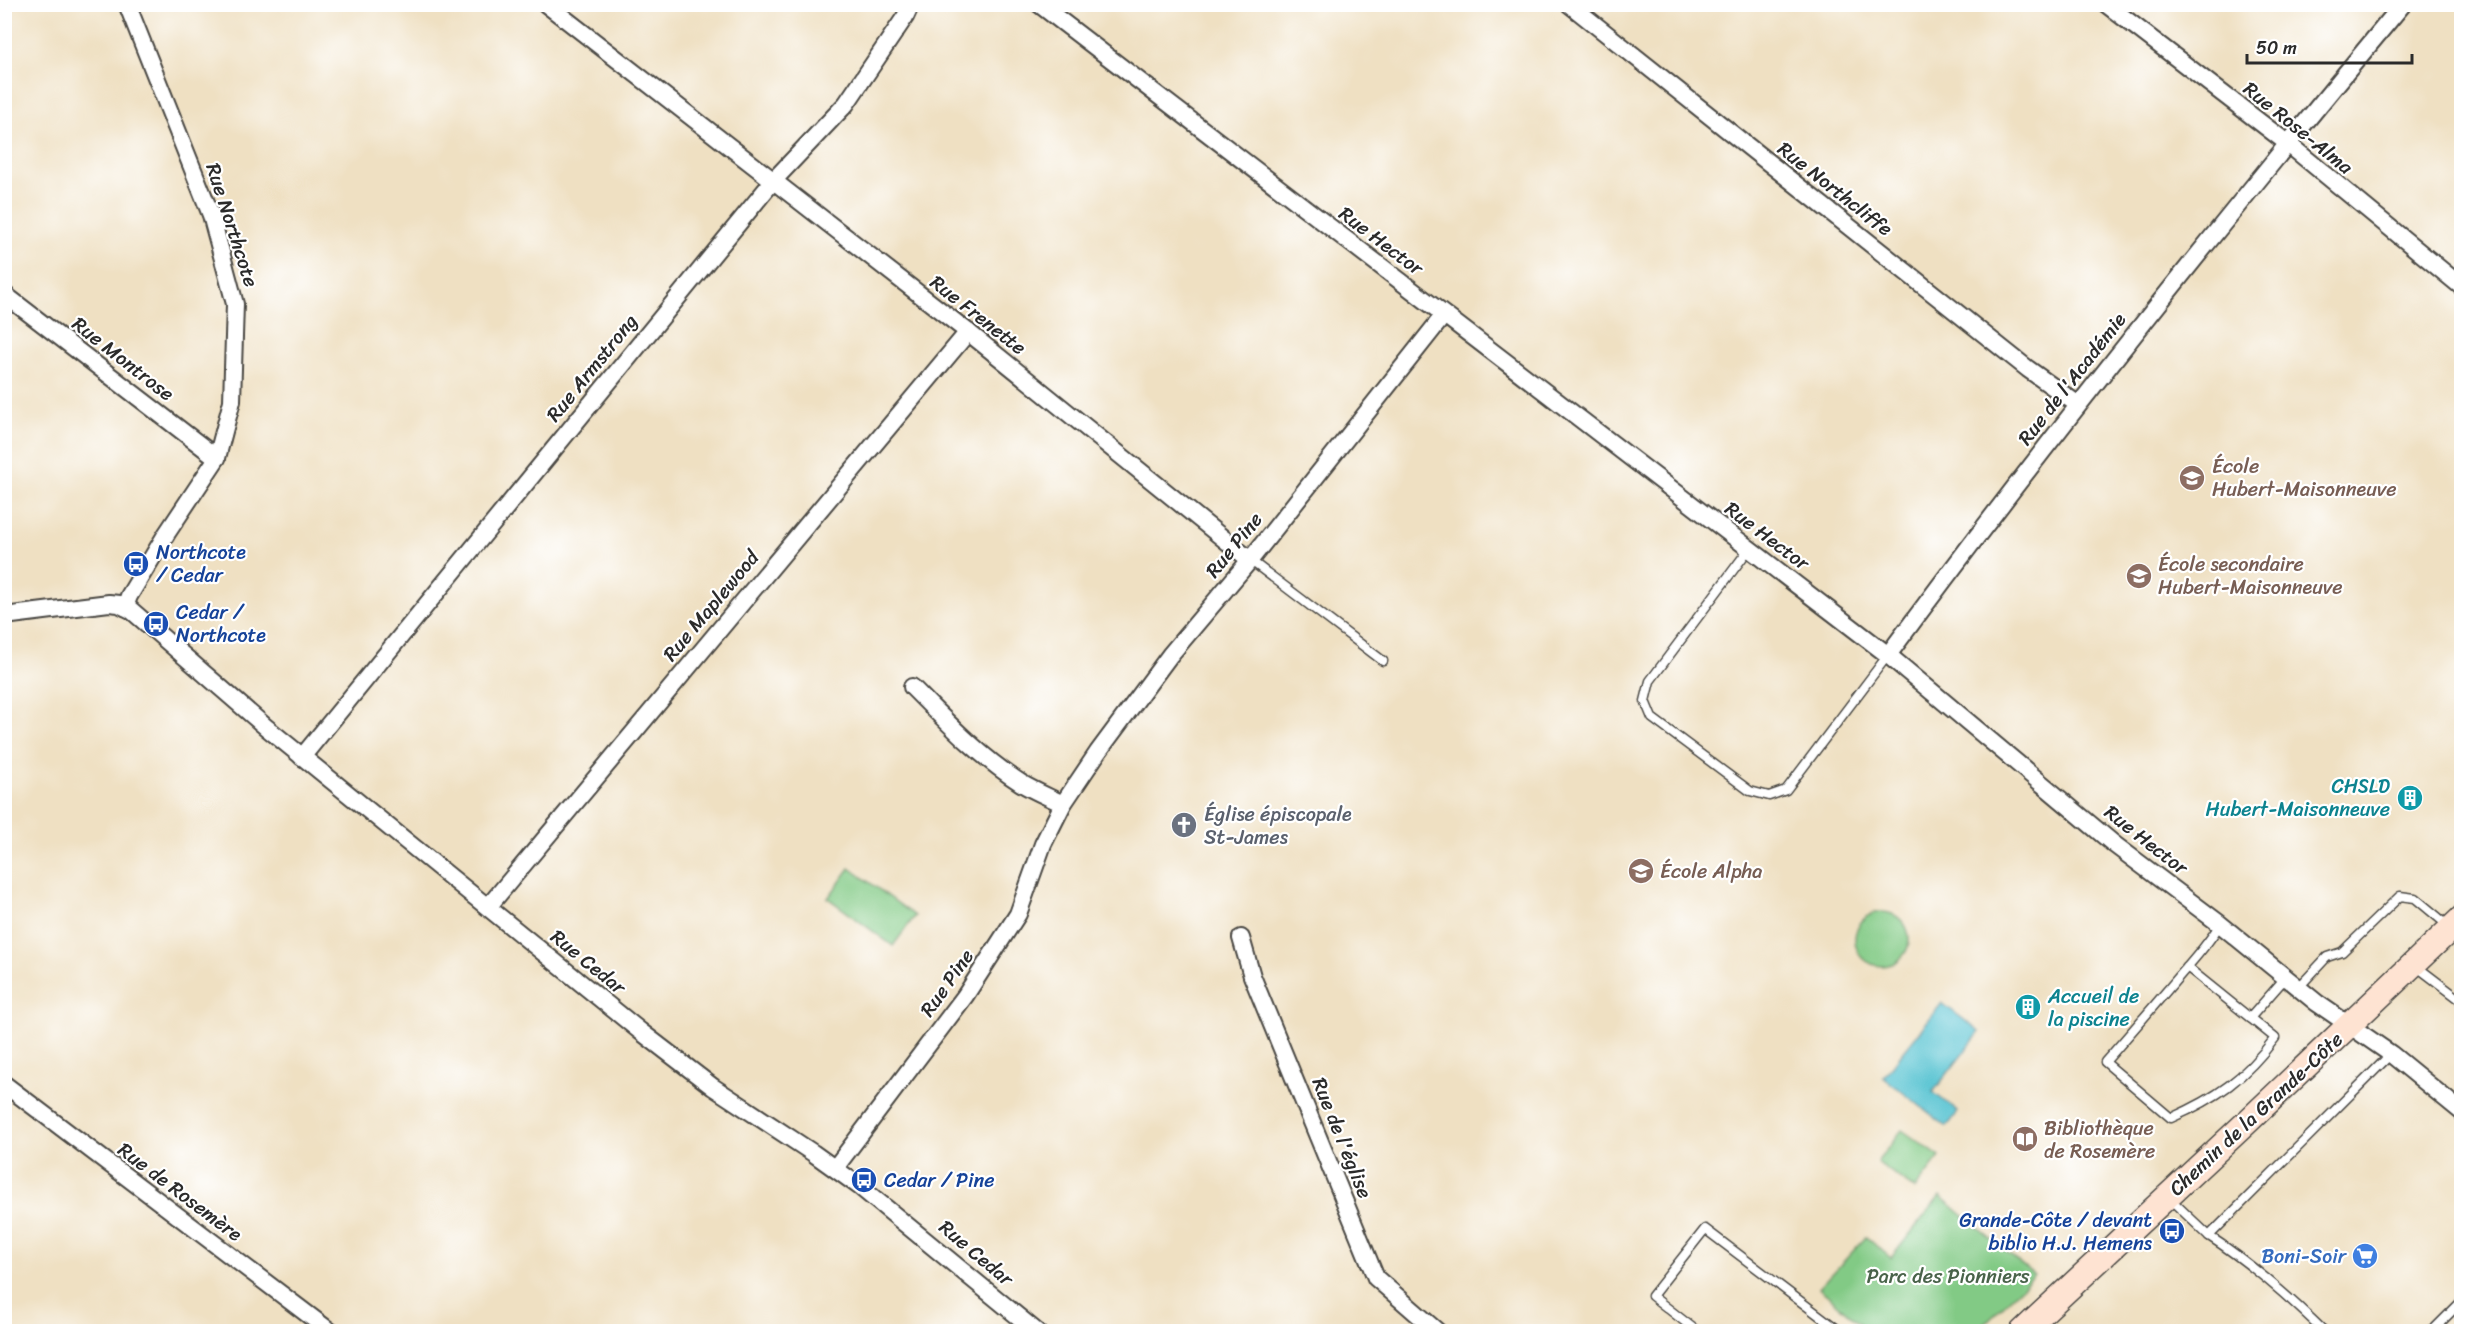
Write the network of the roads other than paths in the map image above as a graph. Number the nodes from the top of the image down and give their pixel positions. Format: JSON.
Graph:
{"nodes":[{"id":1,"x":128,"y":4,"type":"edge"},
{"id":2,"x":546,"y":4,"type":"edge"},
{"id":3,"x":911,"y":4,"type":"edge"},
{"id":4,"x":1039,"y":4,"type":"edge"},
{"id":5,"x":1569,"y":4,"type":"edge"},
{"id":6,"x":2106,"y":4,"type":"edge"},
{"id":7,"x":2403,"y":4,"type":"edge"},
{"id":8,"x":2287,"y":144,"type":"junction"},
{"id":9,"x":773,"y":181,"type":"junction"},
{"id":10,"x":2462,"y":287,"type":"edge"},
{"id":11,"x":4,"y":294,"type":"edge"},
{"id":12,"x":1444,"y":315,"type":"junction"},
{"id":13,"x":968,"y":332,"type":"junction"},
{"id":14,"x":2077,"y":404,"type":"junction"},
{"id":15,"x":217,"y":458,"type":"junction"},
{"id":16,"x":1749,"y":549,"type":"junction"},
{"id":17,"x":1250,"y":560,"type":"junction"},
{"id":18,"x":125,"y":607,"type":"junction"},
{"id":19,"x":4,"y":616,"type":"edge"},
{"id":20,"x":1888,"y":655,"type":"junction"},
{"id":21,"x":1383,"y":661,"type":"dead end"},
{"id":22,"x":912,"y":687,"type":"dead end"},
{"id":23,"x":302,"y":757,"type":"junction"},
{"id":24,"x":1063,"y":804,"type":"junction"},
{"id":25,"x":488,"y":907,"type":"junction"},
{"id":26,"x":2456,"y":923,"type":"edge"},
{"id":27,"x":2220,"y":924,"type":"junction"},
{"id":28,"x":1241,"y":938,"type":"dead end"},
{"id":29,"x":2414,"y":964,"type":"junction"},
{"id":30,"x":2187,"y":967,"type":"junction"},
{"id":31,"x":2292,"y":982,"type":"junction"},
{"id":32,"x":2462,"y":1000,"type":"edge"},
{"id":33,"x":2250,"y":1018,"type":"junction"},
{"id":34,"x":2350,"y":1025,"type":"junction"},
{"id":35,"x":2391,"y":1054,"type":"junction"},
{"id":36,"x":4,"y":1084,"type":"edge"},
{"id":37,"x":2462,"y":1112,"type":"edge"},
{"id":38,"x":835,"y":1168,"type":"junction"},
{"id":39,"x":2168,"y":1197,"type":"junction"},
{"id":40,"x":2209,"y":1236,"type":"junction"},
{"id":41,"x":2462,"y":1301,"type":"edge"},
{"id":42,"x":331,"y":1332,"type":"edge"},
{"id":43,"x":1037,"y":1332,"type":"edge"},
{"id":44,"x":1438,"y":1332,"type":"edge"},
{"id":45,"x":1698,"y":1332,"type":"edge"},
{"id":46,"x":1840,"y":1332,"type":"edge"},
{"id":47,"x":2022,"y":1332,"type":"edge"},
{"id":48,"x":2325,"y":1332,"type":"edge"},
{"id":49,"x":2432,"y":1332,"type":"edge"}],
"edges":[{"from":1,"to":15,"type":"street","name":"Rue Northcote"},
{"from":2,"to":9,"type":"street","name":"Rue Frenette"},
{"from":3,"to":9,"type":"street","name":"Rue Armstrong"},
{"from":4,"to":12,"type":"street","name":"Rue Hector"},
{"from":5,"to":14,"type":"street","name":"Rue Northcliffe"},
{"from":6,"to":8,"type":"street","name":"Rue Rose-Alma"},
{"from":7,"to":8,"type":"street","name":"Rue de l'Académie"},
{"from":8,"to":10,"type":"street","name":"Rue Rose-Alma"},
{"from":8,"to":14,"type":"street","name":"Rue de l'Académie"},
{"from":9,"to":13,"type":"street","name":"Rue Frenette"},
{"from":9,"to":23,"type":"street","name":"Rue Armstrong"},
{"from":11,"to":15,"type":"street","name":"Rue Montrose"},
{"from":12,"to":16,"type":"street","name":"Rue Hector"},
{"from":12,"to":17,"type":"street","name":"Rue Pine"},
{"from":13,"to":17,"type":"street","name":"Rue Frenette"},
{"from":13,"to":25,"type":"street","name":"Rue Maplewood"},
{"from":14,"to":20,"type":"street","name":"Rue de l'Académie"},
{"from":15,"to":18,"type":"street","name":"Rue Northcote"},
{"from":16,"to":20,"type":"street","name":"Rue Hector"},
{"from":16,"to":20,"type":"lane","name":"Rue de l'Académie"},
{"from":17,"to":21,"type":"lane","name":"Rue Frenette"},
{"from":17,"to":24,"type":"street","name":"Rue Pine"},
{"from":18,"to":19,"type":"street"},
{"from":18,"to":23,"type":"street","name":"Rue Cedar"},
{"from":20,"to":27,"type":"street","name":"Rue Hector"},
{"from":22,"to":24,"type":"street"},
{"from":23,"to":25,"type":"street","name":"Rue Cedar"},
{"from":24,"to":38,"type":"street","name":"Rue Pine"},
{"from":25,"to":38,"type":"street","name":"Rue Cedar"},
{"from":26,"to":29,"type":"main road","name":"Chemin de la Grande-Côte"},
{"from":26,"to":31,"type":"lane"},
{"from":27,"to":30,"type":"lane"},
{"from":27,"to":31,"type":"street","name":"Rue Hector"},
{"from":28,"to":44,"type":"street","name":"Rue de l'église"},
{"from":29,"to":32,"type":"lane"},
{"from":29,"to":34,"type":"main road","name":"Chemin de la Grande-Côte"},
{"from":30,"to":33,"type":"lane"},
{"from":30,"to":33,"type":"lane"},
{"from":31,"to":33,"type":"lane"},
{"from":31,"to":34,"type":"street","name":"Rue Hector"},
{"from":34,"to":35,"type":"street","name":"Rue Hector"},
{"from":34,"to":39,"type":"main road","name":"Chemin de la Grande-Côte"},
{"from":35,"to":37,"type":"street","name":"Rue Hector"},
{"from":35,"to":40,"type":"lane"},
{"from":36,"to":42,"type":"street","name":"Rue de Rosemère"},
{"from":38,"to":43,"type":"street","name":"Rue Cedar"},
{"from":39,"to":40,"type":"lane"},
{"from":39,"to":47,"type":"main road","name":"Chemin de la Grande-Côte"},
{"from":40,"to":48,"type":"lane"},
{"from":41,"to":49,"type":"lane"},
{"from":45,"to":46,"type":"lane"}]}
